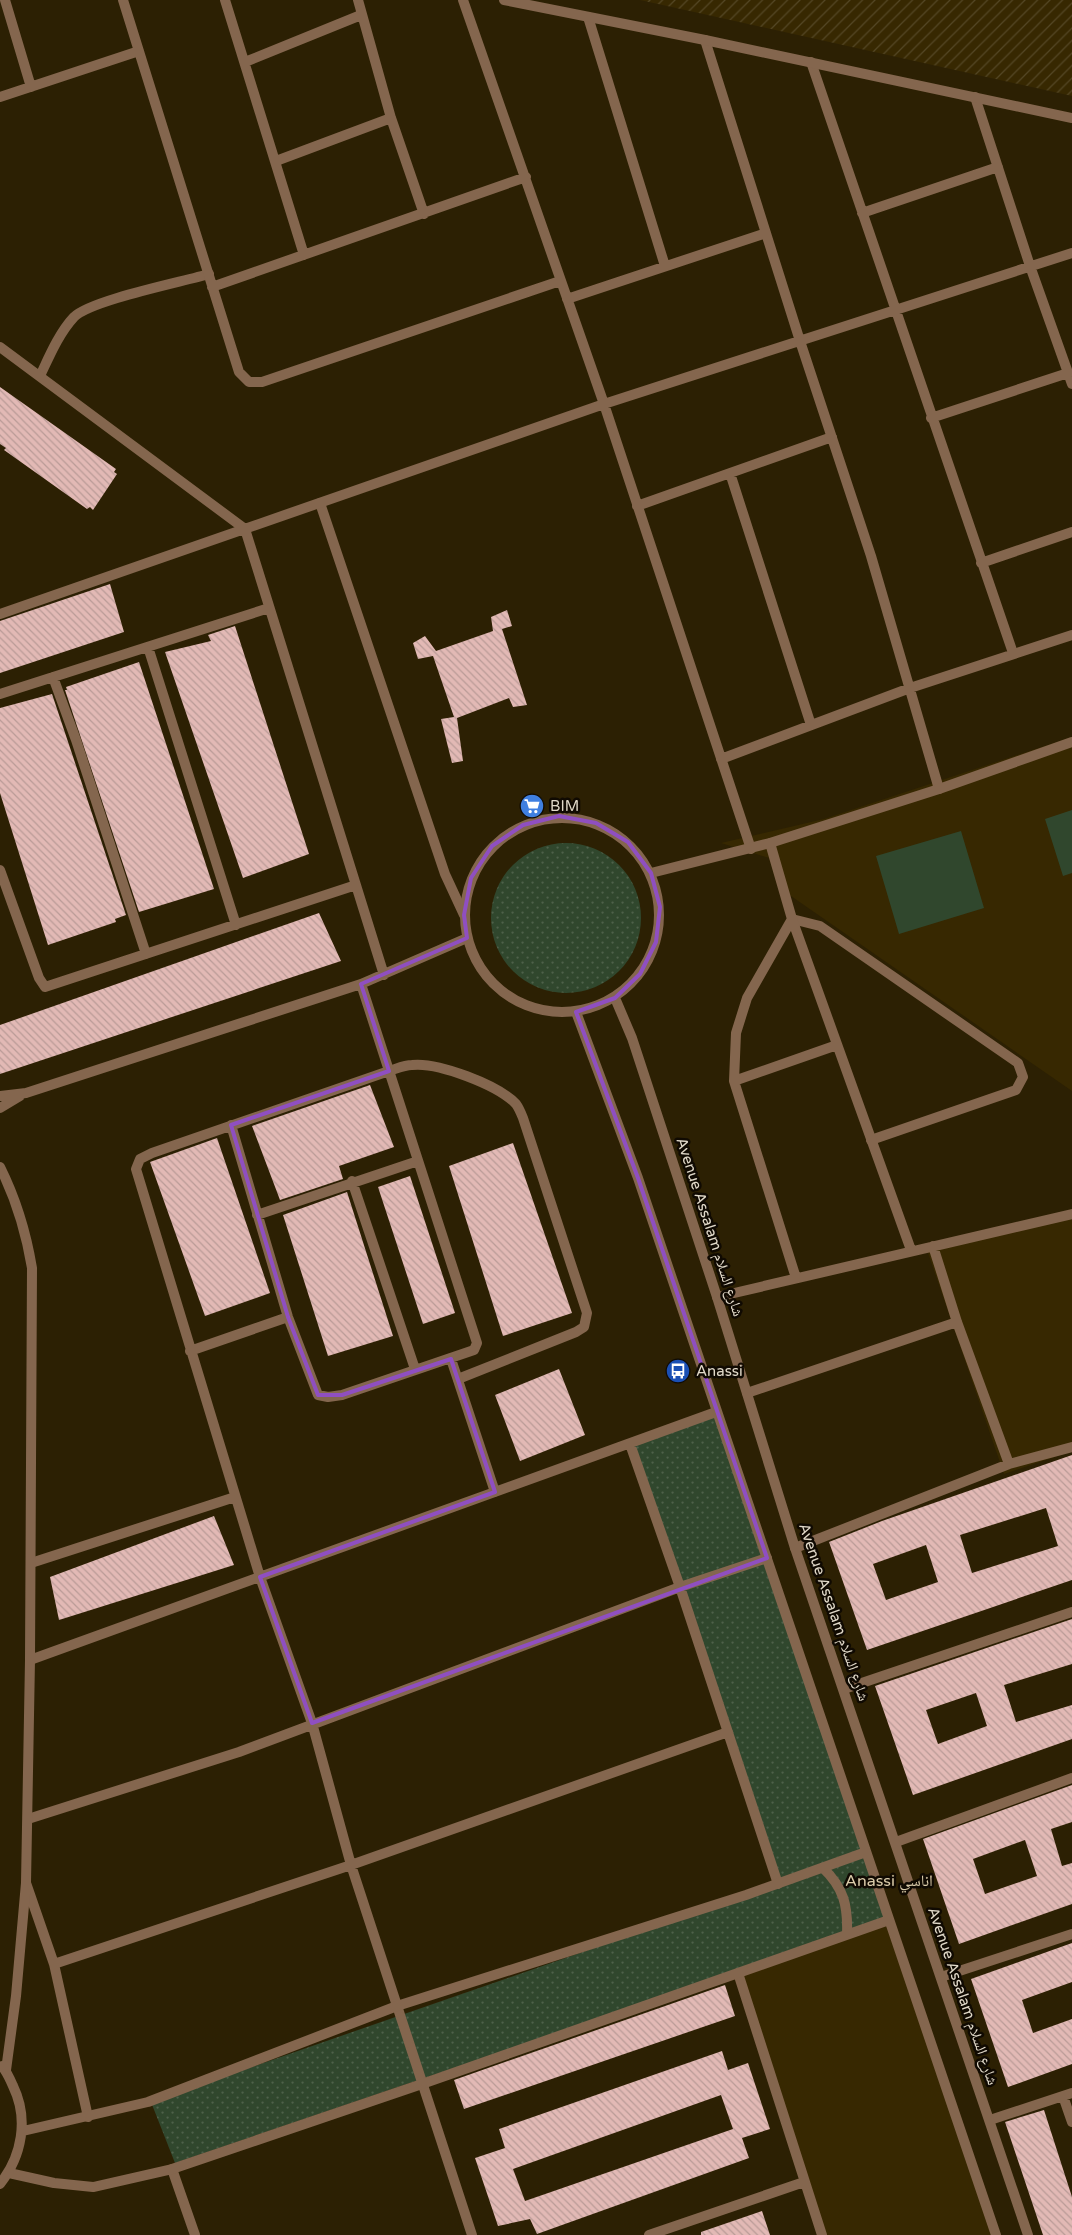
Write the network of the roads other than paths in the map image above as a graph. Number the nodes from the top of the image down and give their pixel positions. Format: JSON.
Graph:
{"nodes":[{"id":1,"x":5,"y":0,"type":"edge"},
{"id":2,"x":123,"y":0,"type":"edge"},
{"id":3,"x":226,"y":0,"type":"edge"},
{"id":4,"x":358,"y":0,"type":"edge"},
{"id":5,"x":463,"y":0,"type":"edge"},
{"id":6,"x":504,"y":0,"type":"edge"},
{"id":7,"x":361,"y":15,"type":"junction"},
{"id":8,"x":588,"y":17,"type":"junction"},
{"id":9,"x":705,"y":40,"type":"junction"},
{"id":10,"x":139,"y":51,"type":"junction"},
{"id":11,"x":245,"y":62,"type":"junction"},
{"id":12,"x":811,"y":62,"type":"junction"},
{"id":13,"x":30,"y":87,"type":"junction"},
{"id":14,"x":0,"y":97,"type":"edge"},
{"id":15,"x":975,"y":97,"type":"junction"},
{"id":16,"x":391,"y":118,"type":"junction"},
{"id":17,"x":1072,"y":118,"type":"edge"},
{"id":18,"x":276,"y":161,"type":"junction"},
{"id":19,"x":998,"y":167,"type":"junction"},
{"id":20,"x":526,"y":177,"type":"junction"},
{"id":21,"x":862,"y":213,"type":"junction"},
{"id":22,"x":424,"y":214,"type":"junction"},
{"id":23,"x":766,"y":232,"type":"junction"},
{"id":24,"x":1072,"y":253,"type":"edge"},
{"id":25,"x":304,"y":255,"type":"junction"},
{"id":26,"x":665,"y":266,"type":"junction"},
{"id":27,"x":1030,"y":266,"type":"junction"},
{"id":28,"x":209,"y":274,"type":"junction"},
{"id":29,"x":560,"y":281,"type":"junction"},
{"id":30,"x":212,"y":287,"type":"junction"},
{"id":31,"x":567,"y":299,"type":"junction"},
{"id":32,"x":894,"y":309,"type":"junction"},
{"id":33,"x":800,"y":341,"type":"junction"},
{"id":34,"x":0,"y":347,"type":"edge"},
{"id":35,"x":1068,"y":373,"type":"junction"},
{"id":36,"x":40,"y":376,"type":"junction"},
{"id":37,"x":1072,"y":384,"type":"edge"},
{"id":38,"x":604,"y":404,"type":"junction"},
{"id":39,"x":931,"y":418,"type":"junction"},
{"id":40,"x":832,"y":437,"type":"junction"},
{"id":41,"x":730,"y":473,"type":"junction"},
{"id":42,"x":320,"y":502,"type":"junction"},
{"id":43,"x":637,"y":506,"type":"junction"},
{"id":44,"x":244,"y":529,"type":"junction"},
{"id":45,"x":1072,"y":532,"type":"edge"},
{"id":46,"x":981,"y":562,"type":"junction"},
{"id":47,"x":270,"y":608,"type":"junction"},
{"id":48,"x":0,"y":614,"type":"edge"},
{"id":49,"x":1072,"y":635,"type":"edge"},
{"id":50,"x":148,"y":647,"type":"junction"},
{"id":51,"x":1012,"y":653,"type":"junction"},
{"id":52,"x":53,"y":678,"type":"junction"},
{"id":53,"x":910,"y":688,"type":"junction"},
{"id":54,"x":0,"y":694,"type":"edge"},
{"id":55,"x":811,"y":725,"type":"junction"},
{"id":56,"x":1072,"y":742,"type":"edge"},
{"id":57,"x":721,"y":759,"type":"junction"},
{"id":58,"x":939,"y":788,"type":"junction"},
{"id":59,"x":770,"y":843,"type":"junction"},
{"id":60,"x":750,"y":848,"type":"junction"},
{"id":61,"x":0,"y":870,"type":"edge"},
{"id":62,"x":650,"y":873,"type":"junction"},
{"id":63,"x":356,"y":885,"type":"junction"},
{"id":64,"x":464,"y":915,"type":"junction"},
{"id":65,"x":792,"y":920,"type":"junction"},
{"id":66,"x":236,"y":925,"type":"junction"},
{"id":67,"x":466,"y":938,"type":"junction"},
{"id":68,"x":146,"y":954,"type":"junction"},
{"id":69,"x":384,"y":975,"type":"junction"},
{"id":70,"x":361,"y":984,"type":"junction"},
{"id":71,"x":614,"y":998,"type":"junction"},
{"id":72,"x":576,"y":1012,"type":"junction"},
{"id":73,"x":837,"y":1045,"type":"junction"},
{"id":74,"x":389,"y":1071,"type":"junction"},
{"id":75,"x":734,"y":1081,"type":"junction"},
{"id":76,"x":26,"y":1092,"type":"junction"},
{"id":77,"x":0,"y":1096,"type":"edge"},
{"id":78,"x":0,"y":1108,"type":"edge"},
{"id":79,"x":231,"y":1125,"type":"junction"},
{"id":80,"x":871,"y":1140,"type":"junction"},
{"id":81,"x":418,"y":1161,"type":"junction"},
{"id":82,"x":0,"y":1166,"type":"edge"},
{"id":83,"x":352,"y":1181,"type":"junction"},
{"id":84,"x":1072,"y":1214,"type":"edge"},
{"id":85,"x":257,"y":1215,"type":"junction"},
{"id":86,"x":933,"y":1246,"type":"junction"},
{"id":87,"x":911,"y":1250,"type":"junction"},
{"id":88,"x":796,"y":1278,"type":"junction"},
{"id":89,"x":717,"y":1297,"type":"junction"},
{"id":90,"x":288,"y":1317,"type":"junction"},
{"id":91,"x":957,"y":1322,"type":"junction"},
{"id":92,"x":190,"y":1351,"type":"junction"},
{"id":93,"x":452,"y":1359,"type":"junction"},
{"id":94,"x":415,"y":1369,"type":"junction"},
{"id":95,"x":458,"y":1379,"type":"junction"},
{"id":96,"x":747,"y":1393,"type":"junction"},
{"id":97,"x":716,"y":1412,"type":"junction"},
{"id":98,"x":630,"y":1444,"type":"junction"},
{"id":99,"x":1072,"y":1447,"type":"edge"},
{"id":100,"x":1009,"y":1464,"type":"junction"},
{"id":101,"x":495,"y":1492,"type":"junction"},
{"id":102,"x":235,"y":1497,"type":"junction"},
{"id":103,"x":795,"y":1548,"type":"junction"},
{"id":104,"x":767,"y":1558,"type":"junction"},
{"id":105,"x":31,"y":1563,"type":"junction"},
{"id":106,"x":260,"y":1577,"type":"junction"},
{"id":107,"x":680,"y":1586,"type":"junction"},
{"id":108,"x":1072,"y":1612,"type":"edge"},
{"id":109,"x":30,"y":1660,"type":"junction"},
{"id":110,"x":844,"y":1689,"type":"junction"},
{"id":111,"x":312,"y":1723,"type":"junction"},
{"id":112,"x":728,"y":1732,"type":"junction"},
{"id":113,"x":1072,"y":1778,"type":"edge"},
{"id":114,"x":28,"y":1819,"type":"junction"},
{"id":115,"x":896,"y":1842,"type":"junction"},
{"id":116,"x":866,"y":1852,"type":"junction"},
{"id":117,"x":350,"y":1865,"type":"junction"},
{"id":118,"x":823,"y":1868,"type":"junction"},
{"id":119,"x":26,"y":1883,"type":"junction"},
{"id":120,"x":778,"y":1884,"type":"junction"},
{"id":121,"x":890,"y":1920,"type":"junction"},
{"id":122,"x":847,"y":1934,"type":"junction"},
{"id":123,"x":1072,"y":1934,"type":"edge"},
{"id":124,"x":54,"y":1964,"type":"junction"},
{"id":125,"x":738,"y":1973,"type":"junction"},
{"id":126,"x":941,"y":1977,"type":"junction"},
{"id":127,"x":397,"y":2006,"type":"junction"},
{"id":128,"x":3,"y":2067,"type":"edge"},
{"id":129,"x":422,"y":2084,"type":"junction"},
{"id":130,"x":1068,"y":2094,"type":"edge"},
{"id":131,"x":88,"y":2117,"type":"junction"},
{"id":132,"x":990,"y":2120,"type":"junction"},
{"id":133,"x":1072,"y":2122,"type":"edge"},
{"id":134,"x":23,"y":2131,"type":"junction"},
{"id":135,"x":172,"y":2169,"type":"junction"},
{"id":136,"x":9,"y":2173,"type":"junction"},
{"id":137,"x":804,"y":2182,"type":"junction"},
{"id":138,"x":0,"y":2184,"type":"edge"},
{"id":139,"x":195,"y":2235,"type":"edge"},
{"id":140,"x":472,"y":2235,"type":"edge"},
{"id":141,"x":649,"y":2235,"type":"edge"},
{"id":142,"x":822,"y":2235,"type":"edge"},
{"id":143,"x":996,"y":2235,"type":"edge"},
{"id":144,"x":1028,"y":2235,"type":"edge"}],
"edges":[{"from":1,"to":13,"type":"street"},
{"from":2,"to":10,"type":"street"},
{"from":3,"to":11,"type":"street"},
{"from":4,"to":7,"type":"street"},
{"from":5,"to":20,"type":"street"},
{"from":6,"to":8,"type":"street"},
{"from":7,"to":11,"type":"street"},
{"from":7,"to":16,"type":"street"},
{"from":8,"to":9,"type":"street"},
{"from":8,"to":26,"type":"street"},
{"from":9,"to":12,"type":"street"},
{"from":9,"to":23,"type":"street"},
{"from":10,"to":13,"type":"street"},
{"from":10,"to":28,"type":"street"},
{"from":11,"to":18,"type":"street"},
{"from":12,"to":15,"type":"street"},
{"from":12,"to":21,"type":"street"},
{"from":13,"to":14,"type":"street"},
{"from":15,"to":17,"type":"street"},
{"from":15,"to":19,"type":"street"},
{"from":16,"to":18,"type":"street"},
{"from":16,"to":22,"type":"street"},
{"from":18,"to":25,"type":"street"},
{"from":19,"to":21,"type":"street"},
{"from":19,"to":27,"type":"street"},
{"from":20,"to":22,"type":"street"},
{"from":20,"to":29,"type":"street"},
{"from":21,"to":32,"type":"street"},
{"from":22,"to":25,"type":"street"},
{"from":23,"to":26,"type":"street"},
{"from":23,"to":33,"type":"street"},
{"from":24,"to":27,"type":"street"},
{"from":25,"to":30,"type":"street"},
{"from":26,"to":31,"type":"street"},
{"from":27,"to":32,"type":"street"},
{"from":27,"to":35,"type":"street"},
{"from":28,"to":30,"type":"street"},
{"from":28,"to":36,"type":"street"},
{"from":29,"to":30,"type":"street"},
{"from":29,"to":31,"type":"street"},
{"from":31,"to":38,"type":"street"},
{"from":32,"to":33,"type":"street"},
{"from":32,"to":39,"type":"street"},
{"from":33,"to":38,"type":"street"},
{"from":33,"to":40,"type":"street"},
{"from":34,"to":36,"type":"street"},
{"from":35,"to":37,"type":"street"},
{"from":35,"to":39,"type":"street"},
{"from":36,"to":44,"type":"street"},
{"from":38,"to":42,"type":"street"},
{"from":38,"to":43,"type":"street"},
{"from":39,"to":46,"type":"street"},
{"from":40,"to":41,"type":"street"},
{"from":40,"to":53,"type":"street"},
{"from":41,"to":43,"type":"street"},
{"from":41,"to":55,"type":"street"},
{"from":42,"to":44,"type":"street"},
{"from":42,"to":64,"type":"street"},
{"from":43,"to":57,"type":"street"},
{"from":44,"to":47,"type":"street"},
{"from":44,"to":48,"type":"street"},
{"from":45,"to":46,"type":"street"},
{"from":46,"to":51,"type":"street"},
{"from":47,"to":50,"type":"street"},
{"from":47,"to":63,"type":"street"},
{"from":49,"to":51,"type":"street"},
{"from":50,"to":52,"type":"street"},
{"from":50,"to":66,"type":"street"},
{"from":51,"to":53,"type":"street"},
{"from":52,"to":54,"type":"street"},
{"from":52,"to":68,"type":"street"},
{"from":53,"to":55,"type":"street"},
{"from":53,"to":58,"type":"street"},
{"from":55,"to":57,"type":"street"},
{"from":56,"to":58,"type":"street"},
{"from":57,"to":60,"type":"street"},
{"from":58,"to":59,"type":"street"},
{"from":59,"to":60,"type":"street"},
{"from":59,"to":65,"type":"street"},
{"from":60,"to":62,"type":"street"},
{"from":61,"to":68,"type":"street"},
{"from":62,"to":64,"type":"street"},
{"from":62,"to":71,"type":"street"},
{"from":63,"to":66,"type":"street"},
{"from":63,"to":69,"type":"street"},
{"from":64,"to":67,"type":"street"},
{"from":65,"to":73,"type":"street"},
{"from":65,"to":75,"type":"street"},
{"from":65,"to":80,"type":"street"},
{"from":66,"to":68,"type":"street"},
{"from":67,"to":69,"type":"street"},
{"from":67,"to":72,"type":"street"},
{"from":69,"to":70,"type":"street"},
{"from":70,"to":74,"type":"street"},
{"from":70,"to":76,"type":"street"},
{"from":71,"to":72,"type":"street"},
{"from":71,"to":89,"type":"street","name":"Avenue Assalam شارع السلام"},
{"from":72,"to":97,"type":"street"},
{"from":73,"to":75,"type":"street"},
{"from":73,"to":80,"type":"street"},
{"from":74,"to":79,"type":"street"},
{"from":74,"to":81,"type":"street"},
{"from":74,"to":95,"type":"street"},
{"from":75,"to":88,"type":"street"},
{"from":76,"to":77,"type":"street"},
{"from":76,"to":78,"type":"street"},
{"from":79,"to":85,"type":"street"},
{"from":79,"to":92,"type":"street"},
{"from":80,"to":87,"type":"street"},
{"from":81,"to":83,"type":"street"},
{"from":81,"to":93,"type":"street"},
{"from":82,"to":105,"type":"street"},
{"from":83,"to":85,"type":"street"},
{"from":83,"to":94,"type":"street"},
{"from":84,"to":86,"type":"street"},
{"from":85,"to":90,"type":"street"},
{"from":86,"to":87,"type":"street"},
{"from":86,"to":91,"type":"street"},
{"from":87,"to":88,"type":"street"},
{"from":88,"to":89,"type":"street"},
{"from":89,"to":96,"type":"street","name":"Avenue Assalam شارع السلام"},
{"from":90,"to":92,"type":"street"},
{"from":90,"to":94,"type":"street"},
{"from":91,"to":96,"type":"street"},
{"from":91,"to":100,"type":"street"},
{"from":92,"to":102,"type":"street"},
{"from":93,"to":94,"type":"street"},
{"from":93,"to":95,"type":"street"},
{"from":95,"to":101,"type":"street"},
{"from":96,"to":103,"type":"street","name":"Avenue Assalam شارع السلام"},
{"from":97,"to":98,"type":"street"},
{"from":97,"to":104,"type":"street"},
{"from":98,"to":101,"type":"street"},
{"from":98,"to":107,"type":"street"},
{"from":99,"to":100,"type":"street"},
{"from":100,"to":103,"type":"street"},
{"from":101,"to":106,"type":"street"},
{"from":102,"to":105,"type":"street"},
{"from":102,"to":106,"type":"street"},
{"from":103,"to":110,"type":"street","name":"Avenue Assalam شارع السلام"},
{"from":104,"to":107,"type":"street"},
{"from":104,"to":116,"type":"street"},
{"from":105,"to":109,"type":"street"},
{"from":106,"to":109,"type":"street"},
{"from":106,"to":111,"type":"street"},
{"from":107,"to":111,"type":"street"},
{"from":107,"to":112,"type":"street"},
{"from":108,"to":110,"type":"street"},
{"from":109,"to":114,"type":"street"},
{"from":110,"to":115,"type":"street","name":"Avenue Assalam شارع السلام"},
{"from":111,"to":114,"type":"street"},
{"from":111,"to":117,"type":"street"},
{"from":112,"to":117,"type":"street"},
{"from":112,"to":120,"type":"street"},
{"from":113,"to":115,"type":"street"},
{"from":114,"to":119,"type":"street"},
{"from":115,"to":126,"type":"street","name":"Avenue Assalam شارع السلام"},
{"from":116,"to":118,"type":"street"},
{"from":116,"to":121,"type":"street"},
{"from":117,"to":124,"type":"street"},
{"from":117,"to":127,"type":"street"},
{"from":118,"to":120,"type":"street"},
{"from":118,"to":122,"type":"street"},
{"from":119,"to":124,"type":"street"},
{"from":119,"to":128,"type":"street"},
{"from":120,"to":127,"type":"street"},
{"from":121,"to":122,"type":"street"},
{"from":121,"to":143,"type":"street"},
{"from":122,"to":125,"type":"street"},
{"from":123,"to":126,"type":"street"},
{"from":124,"to":131,"type":"street"},
{"from":125,"to":129,"type":"street"},
{"from":125,"to":137,"type":"street"},
{"from":126,"to":132,"type":"street","name":"Avenue Assalam شارع السلام"},
{"from":127,"to":129,"type":"street"},
{"from":127,"to":131,"type":"street"},
{"from":128,"to":134,"type":"street"},
{"from":129,"to":135,"type":"street"},
{"from":129,"to":140,"type":"street"},
{"from":130,"to":132,"type":"street"},
{"from":130,"to":133,"type":"street"},
{"from":131,"to":134,"type":"street"},
{"from":132,"to":144,"type":"street","name":"Avenue Assalam شارع السلام"},
{"from":134,"to":136,"type":"street"},
{"from":135,"to":136,"type":"street"},
{"from":135,"to":139,"type":"street"},
{"from":136,"to":138,"type":"street"},
{"from":137,"to":141,"type":"street"},
{"from":137,"to":142,"type":"street"}]}
